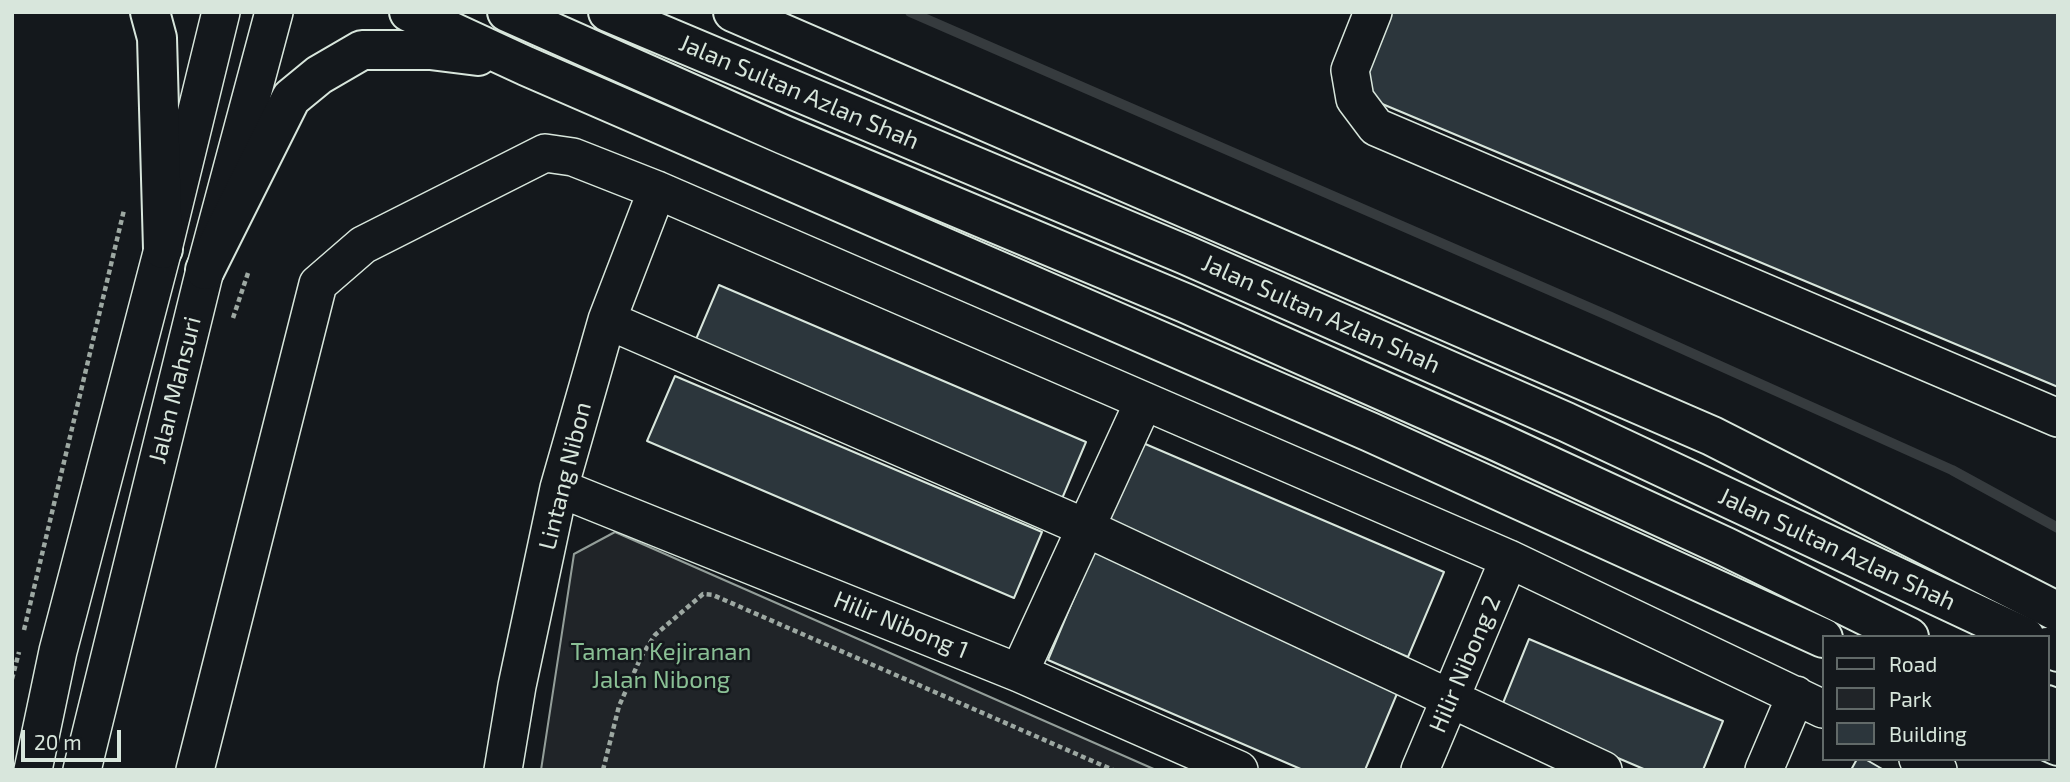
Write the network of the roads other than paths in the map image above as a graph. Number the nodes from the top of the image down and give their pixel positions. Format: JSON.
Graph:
{"nodes":[{"id":1,"x":150,"y":12,"type":"edge"},
{"id":2,"x":221,"y":12,"type":"edge"},
{"id":3,"x":274,"y":12,"type":"edge"},
{"id":4,"x":409,"y":12,"type":"edge"},
{"id":5,"x":493,"y":12,"type":"edge"},
{"id":6,"x":507,"y":12,"type":"edge"},
{"id":7,"x":608,"y":12,"type":"edge"},
{"id":8,"x":733,"y":12,"type":"edge"},
{"id":9,"x":1373,"y":12,"type":"edge"},
{"id":10,"x":511,"y":60,"type":"junction"},
{"id":11,"x":657,"y":190,"type":"junction"},
{"id":12,"x":163,"y":249,"type":"junction"},
{"id":13,"x":205,"y":270,"type":"junction"},
{"id":14,"x":607,"y":320,"type":"junction"},
{"id":15,"x":1144,"y":401,"type":"junction"},
{"id":16,"x":2058,"y":418,"type":"edge"},
{"id":17,"x":559,"y":488,"type":"junction"},
{"id":18,"x":1084,"y":527,"type":"junction"},
{"id":19,"x":1509,"y":559,"type":"junction"},
{"id":20,"x":2058,"y":612,"type":"edge"},
{"id":21,"x":1905,"y":635,"type":"edge"},
{"id":22,"x":2021,"y":635,"type":"edge"},
{"id":23,"x":1822,"y":638,"type":"edge"},
{"id":24,"x":1019,"y":673,"type":"junction"},
{"id":25,"x":1451,"y":697,"type":"junction"},
{"id":26,"x":1810,"y":702,"type":"edge"},
{"id":27,"x":1922,"y":761,"type":"edge"},
{"id":28,"x":1594,"y":768,"type":"edge"},
{"id":29,"x":33,"y":770,"type":"edge"},
{"id":30,"x":82,"y":770,"type":"edge"},
{"id":31,"x":195,"y":770,"type":"edge"},
{"id":32,"x":503,"y":770,"type":"edge"},
{"id":33,"x":1239,"y":770,"type":"edge"},
{"id":34,"x":1420,"y":770,"type":"edge"},
{"id":35,"x":1764,"y":770,"type":"edge"},
{"id":36,"x":1938,"y":770,"type":"edge"}],
"edges":[{"from":1,"to":12,"type":"main road"},
{"from":2,"to":12,"type":"street","name":"Jalan Mahsuri"},
{"from":3,"to":13,"type":"street","name":"Jalan Mahsuri"},
{"from":4,"to":10,"type":"main road"},
{"from":5,"to":10,"type":"main road"},
{"from":6,"to":21,"type":"main road","name":"Jalan Sultan Azlan Shah"},
{"from":7,"to":22,"type":"main road","name":"Jalan Sultan Azlan Shah"},
{"from":8,"to":20,"type":"main road","name":"Jalan Sultan Azlan Shah"},
{"from":9,"to":16,"type":"street"},
{"from":10,"to":13,"type":"main road"},
{"from":10,"to":23,"type":"main road"},
{"from":11,"to":14,"type":"street","name":"Lintang Nibon"},
{"from":11,"to":15,"type":"street"},
{"from":11,"to":31,"type":"street"},
{"from":12,"to":29,"type":"street","name":"Jalan Mahsuri"},
{"from":13,"to":30,"type":"street","name":"Jalan Mahsuri"},
{"from":14,"to":17,"type":"street","name":"Lintang Nibon"},
{"from":14,"to":18,"type":"street"},
{"from":15,"to":18,"type":"street"},
{"from":15,"to":19,"type":"street"},
{"from":17,"to":24,"type":"street","name":"Hilir Nibong 1"},
{"from":17,"to":32,"type":"street","name":"Lintang Nibon"},
{"from":18,"to":24,"type":"street"},
{"from":18,"to":25,"type":"street"},
{"from":19,"to":25,"type":"street","name":"Hilir Nibong 2"},
{"from":19,"to":26,"type":"street"},
{"from":24,"to":33,"type":"street","name":"Hilir Nibong 1"},
{"from":25,"to":28,"type":"street"},
{"from":25,"to":34,"type":"street","name":"Hilir Nibong 2"},
{"from":26,"to":35,"type":"street"},
{"from":27,"to":36,"type":"street"}]}
